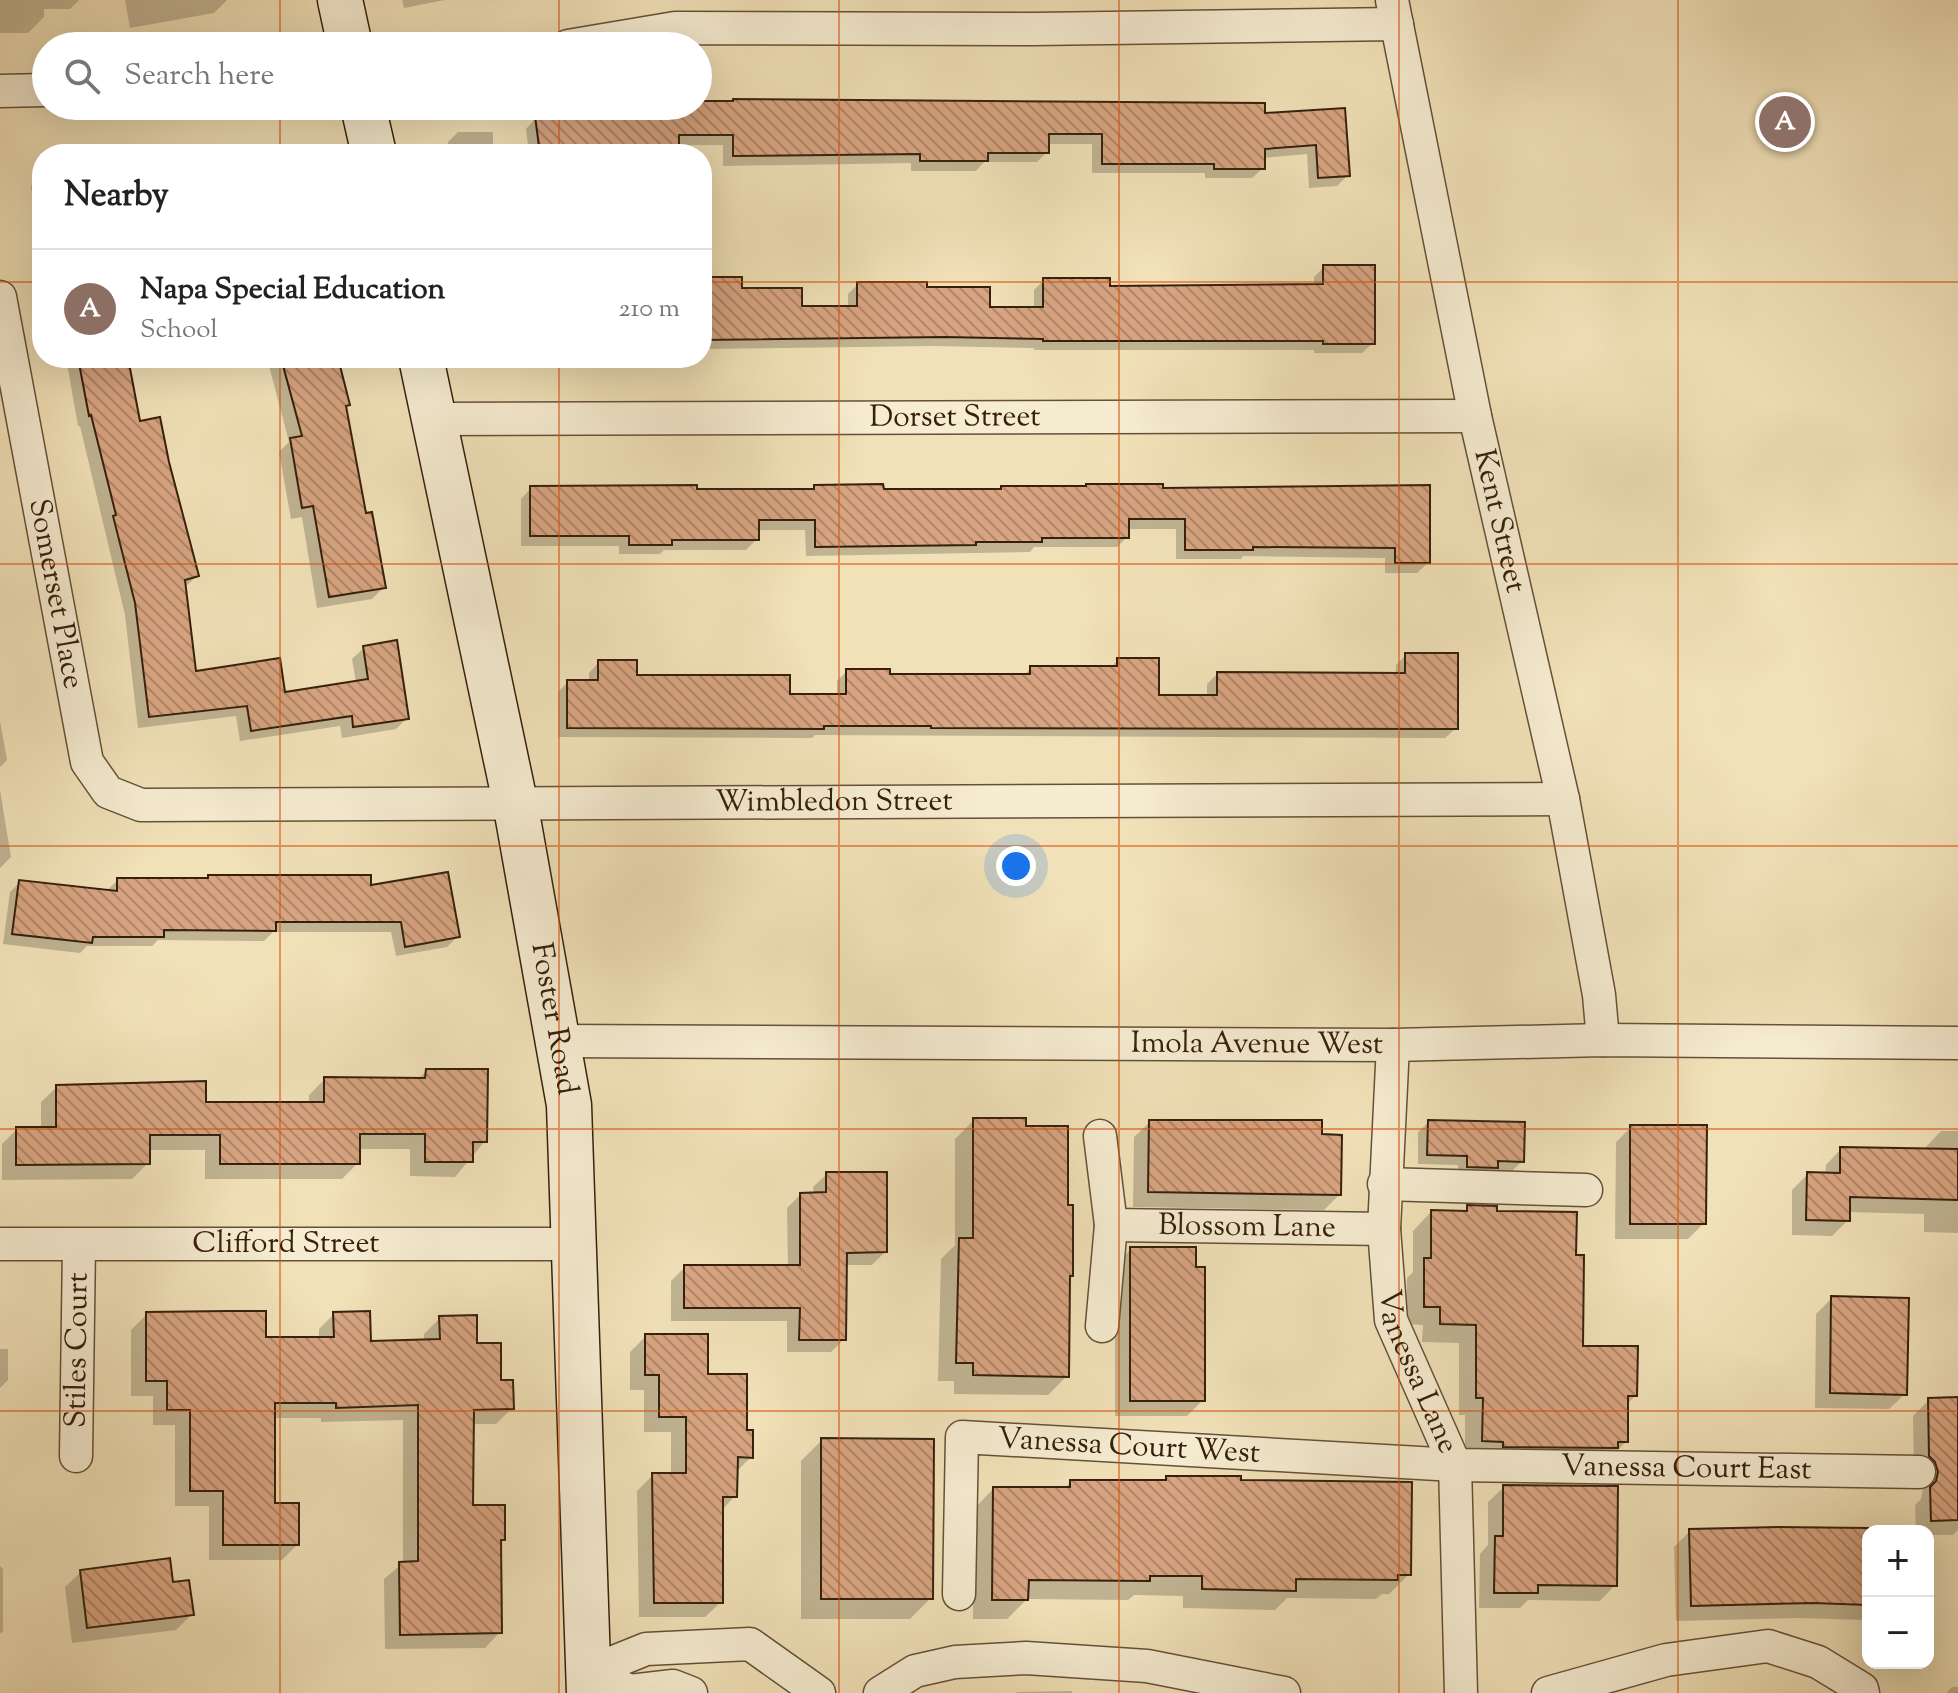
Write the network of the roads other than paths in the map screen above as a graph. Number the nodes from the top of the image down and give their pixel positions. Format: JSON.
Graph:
{"nodes":[{"id":1,"x":340,"y":0,"type":"edge"},
{"id":2,"x":1395,"y":12,"type":"edge"},
{"id":3,"x":347,"y":32,"type":"edge"},
{"id":4,"x":651,"y":32,"type":"edge"},
{"id":5,"x":32,"y":90,"type":"edge"},
{"id":6,"x":0,"y":91,"type":"edge"},
{"id":7,"x":366,"y":120,"type":"edge"},
{"id":8,"x":372,"y":144,"type":"edge"},
{"id":9,"x":0,"y":297,"type":"edge"},
{"id":10,"x":423,"y":368,"type":"edge"},
{"id":11,"x":1475,"y":416,"type":"junction"},
{"id":12,"x":435,"y":419,"type":"junction"},
{"id":13,"x":108,"y":792,"type":"joint"},
{"id":14,"x":1563,"y":799,"type":"junction"},
{"id":15,"x":515,"y":802,"type":"junction"},
{"id":16,"x":1603,"y":1040,"type":"junction"},
{"id":17,"x":557,"y":1041,"type":"junction"},
{"id":18,"x":1958,"y":1043,"type":"edge"},
{"id":19,"x":1393,"y":1045,"type":"junction"},
{"id":20,"x":1100,"y":1136,"type":"dead end"},
{"id":21,"x":1384,"y":1184,"type":"junction"},
{"id":22,"x":1586,"y":1190,"type":"dead end"},
{"id":23,"x":1111,"y":1225,"type":"junction"},
{"id":24,"x":1384,"y":1229,"type":"junction"},
{"id":25,"x":0,"y":1244,"type":"edge"},
{"id":26,"x":574,"y":1244,"type":"junction"},
{"id":27,"x":79,"y":1245,"type":"junction"},
{"id":28,"x":1102,"y":1326,"type":"dead end"},
{"id":29,"x":76,"y":1456,"type":"dead end"},
{"id":30,"x":1455,"y":1465,"type":"junction"},
{"id":31,"x":1919,"y":1472,"type":"dead end"},
{"id":32,"x":959,"y":1594,"type":"dead end"},
{"id":33,"x":589,"y":1683,"type":"edge"},
{"id":34,"x":691,"y":1693,"type":"edge"},
{"id":35,"x":819,"y":1693,"type":"edge"},
{"id":36,"x":880,"y":1693,"type":"edge"},
{"id":37,"x":1284,"y":1693,"type":"edge"},
{"id":38,"x":1461,"y":1693,"type":"edge"},
{"id":39,"x":1548,"y":1693,"type":"edge"},
{"id":40,"x":1863,"y":1693,"type":"edge"}],
"edges":[{"from":1,"to":3,"type":"street"},
{"from":2,"to":4,"type":"street"},
{"from":2,"to":11,"type":"street","name":"Kent Street"},
{"from":5,"to":6,"type":"street"},
{"from":7,"to":8,"type":"street"},
{"from":9,"to":13,"type":"street","name":"Somerset Place"},
{"from":10,"to":12,"type":"street","name":"Foster Road"},
{"from":11,"to":12,"type":"street","name":"Dorset Street"},
{"from":11,"to":14,"type":"street","name":"Kent Street"},
{"from":12,"to":15,"type":"street","name":"Foster Road"},
{"from":13,"to":15,"type":"street","name":"Wimbledon Street"},
{"from":14,"to":15,"type":"street","name":"Wimbledon Street"},
{"from":14,"to":16,"type":"street","name":"Kent Street"},
{"from":15,"to":17,"type":"street","name":"Foster Road"},
{"from":16,"to":18,"type":"street","name":"Imola Avenue West"},
{"from":16,"to":19,"type":"street","name":"Imola Avenue West"},
{"from":17,"to":19,"type":"street","name":"Imola Avenue West"},
{"from":17,"to":26,"type":"street","name":"Foster Road"},
{"from":19,"to":21,"type":"street","name":"Vanessa Lane"},
{"from":20,"to":23,"type":"street"},
{"from":21,"to":22,"type":"street"},
{"from":21,"to":24,"type":"street","name":"Vanessa Lane"},
{"from":23,"to":24,"type":"street","name":"Blossom Lane"},
{"from":23,"to":28,"type":"street"},
{"from":24,"to":30,"type":"street","name":"Vanessa Lane"},
{"from":25,"to":27,"type":"street","name":"Clifford Street"},
{"from":26,"to":27,"type":"street","name":"Clifford Street"},
{"from":26,"to":33,"type":"street","name":"Foster Road"},
{"from":27,"to":29,"type":"street","name":"Stiles Court"},
{"from":30,"to":31,"type":"street","name":"Vanessa Court East"},
{"from":30,"to":32,"type":"street","name":"Vanessa Court West"},
{"from":30,"to":38,"type":"street","name":"Vanessa Lane"},
{"from":33,"to":34,"type":"street"},
{"from":33,"to":35,"type":"street"},
{"from":36,"to":37,"type":"street"},
{"from":39,"to":40,"type":"street"}]}
